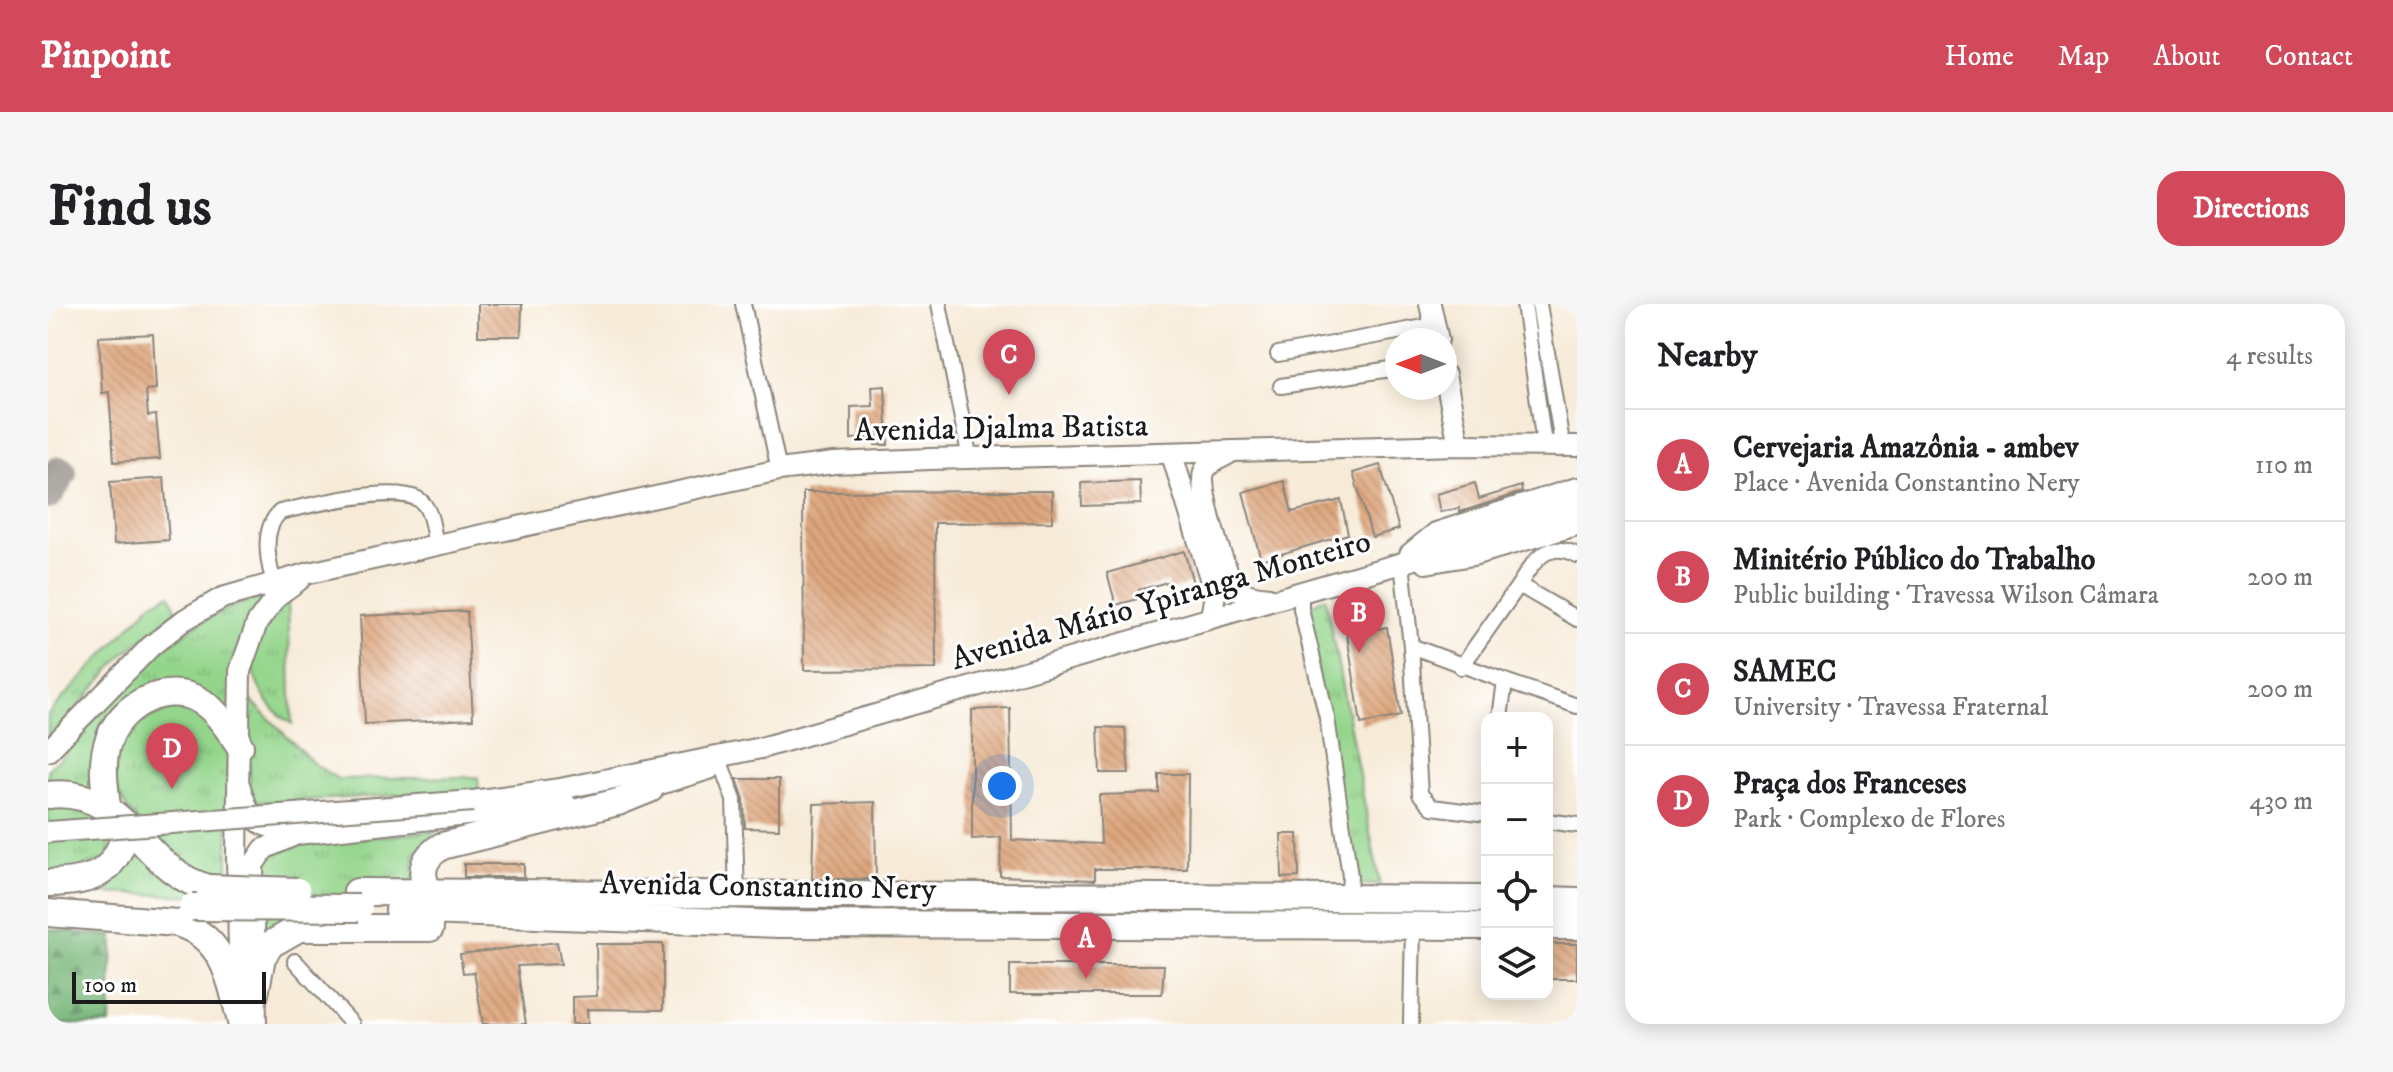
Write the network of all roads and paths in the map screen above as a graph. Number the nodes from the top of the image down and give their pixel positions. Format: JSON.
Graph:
{"nodes":[{"id":1,"x":743,"y":304,"type":"edge"},
{"id":2,"x":939,"y":304,"type":"edge"},
{"id":3,"x":1430,"y":304,"type":"edge"},
{"id":4,"x":1524,"y":304,"type":"edge"},
{"id":5,"x":1539,"y":304,"type":"edge"},
{"id":6,"x":1435,"y":328,"type":"edge"},
{"id":7,"x":1385,"y":339,"type":"edge"},
{"id":8,"x":1278,"y":354,"type":"dead end"},
{"id":9,"x":1385,"y":370,"type":"edge"},
{"id":10,"x":1281,"y":386,"type":"dead end"},
{"id":11,"x":1450,"y":400,"type":"edge"},
{"id":12,"x":1557,"y":412,"type":"junction"},
{"id":13,"x":1541,"y":413,"type":"junction"},
{"id":14,"x":1565,"y":442,"type":"edge"},
{"id":15,"x":1459,"y":445,"type":"junction"},
{"id":16,"x":1228,"y":454,"type":"junction"},
{"id":17,"x":1172,"y":455,"type":"junction"},
{"id":18,"x":970,"y":459,"type":"junction"},
{"id":19,"x":779,"y":470,"type":"junction"},
{"id":20,"x":1577,"y":488,"type":"edge"},
{"id":21,"x":1577,"y":507,"type":"edge"},
{"id":22,"x":1577,"y":525,"type":"edge"},
{"id":23,"x":436,"y":546,"type":"junction"},
{"id":24,"x":1577,"y":555,"type":"edge"},
{"id":25,"x":1402,"y":563,"type":"junction"},
{"id":26,"x":1519,"y":585,"type":"junction"},
{"id":27,"x":276,"y":588,"type":"junction"},
{"id":28,"x":1301,"y":590,"type":"junction"},
{"id":29,"x":1273,"y":599,"type":"junction"},
{"id":30,"x":1211,"y":617,"type":"junction"},
{"id":31,"x":1577,"y":619,"type":"edge"},
{"id":32,"x":1411,"y":646,"type":"junction"},
{"id":33,"x":1461,"y":667,"type":"junction"},
{"id":34,"x":1505,"y":681,"type":"junction"},
{"id":35,"x":1577,"y":706,"type":"edge"},
{"id":36,"x":1501,"y":712,"type":"edge"},
{"id":37,"x":240,"y":746,"type":"junction"},
{"id":38,"x":48,"y":751,"type":"edge"},
{"id":39,"x":720,"y":760,"type":"junction"},
{"id":40,"x":240,"y":787,"type":"junction"},
{"id":41,"x":650,"y":789,"type":"junction"},
{"id":42,"x":48,"y":795,"type":"edge"},
{"id":43,"x":107,"y":807,"type":"junction"},
{"id":44,"x":1481,"y":813,"type":"edge"},
{"id":45,"x":1553,"y":822,"type":"edge"},
{"id":46,"x":128,"y":825,"type":"junction"},
{"id":47,"x":1577,"y":825,"type":"edge"},
{"id":48,"x":48,"y":832,"type":"edge"},
{"id":49,"x":297,"y":834,"type":"junction"},
{"id":50,"x":48,"y":883,"type":"edge"},
{"id":51,"x":430,"y":893,"type":"junction"},
{"id":52,"x":737,"y":895,"type":"junction"},
{"id":53,"x":1339,"y":897,"type":"junction"},
{"id":54,"x":200,"y":898,"type":"junction"},
{"id":55,"x":1481,"y":899,"type":"edge"},
{"id":56,"x":358,"y":900,"type":"junction"},
{"id":57,"x":1553,"y":900,"type":"edge"},
{"id":58,"x":48,"y":901,"type":"edge"},
{"id":59,"x":1577,"y":901,"type":"edge"},
{"id":60,"x":48,"y":913,"type":"edge"},
{"id":61,"x":604,"y":920,"type":"junction"},
{"id":62,"x":1413,"y":926,"type":"junction"},
{"id":63,"x":1481,"y":926,"type":"edge"},
{"id":64,"x":1553,"y":926,"type":"edge"},
{"id":65,"x":1577,"y":926,"type":"edge"},
{"id":66,"x":295,"y":961,"type":"dead end"},
{"id":67,"x":255,"y":994,"type":"junction"},
{"id":68,"x":246,"y":1023,"type":"edge"},
{"id":69,"x":352,"y":1024,"type":"edge"},
{"id":70,"x":1411,"y":1024,"type":"edge"}],
"edges":[{"from":1,"to":19,"type":"street"},
{"from":2,"to":18,"type":"street"},
{"from":3,"to":6,"type":"main road"},
{"from":4,"to":13,"type":"street"},
{"from":5,"to":12,"type":"street"},
{"from":7,"to":8,"type":"street"},
{"from":9,"to":10,"type":"street"},
{"from":11,"to":15,"type":"main road"},
{"from":12,"to":13,"type":"street"},
{"from":12,"to":14,"type":"street"},
{"from":13,"to":14,"type":"street"},
{"from":14,"to":15,"type":"main road","name":"Avenida Djalma Batista"},
{"from":15,"to":16,"type":"main road","name":"Avenida Djalma Batista"},
{"from":16,"to":17,"type":"main road","name":"Avenida Djalma Batista"},
{"from":16,"to":29,"type":"main road"},
{"from":17,"to":18,"type":"main road","name":"Avenida Djalma Batista"},
{"from":17,"to":30,"type":"main road"},
{"from":18,"to":19,"type":"main road","name":"Avenida Djalma Batista"},
{"from":19,"to":23,"type":"main road","name":"Avenida Djalma Batista"},
{"from":20,"to":25,"type":"main road"},
{"from":21,"to":25,"type":"main road","name":"Avenida Mário Ypiranga Monteiro"},
{"from":22,"to":25,"type":"main road"},
{"from":23,"to":27,"type":"main road","name":"Avenida Djalma Batista"},
{"from":23,"to":27,"type":"street"},
{"from":24,"to":26,"type":"street"},
{"from":25,"to":28,"type":"main road","name":"Avenida Mário Ypiranga Monteiro"},
{"from":25,"to":32,"type":"street"},
{"from":26,"to":31,"type":"street"},
{"from":26,"to":33,"type":"street"},
{"from":27,"to":37,"type":"main road"},
{"from":27,"to":38,"type":"main road"},
{"from":28,"to":29,"type":"main road","name":"Avenida Mário Ypiranga Monteiro"},
{"from":28,"to":53,"type":"street"},
{"from":29,"to":30,"type":"main road","name":"Avenida Mário Ypiranga Monteiro"},
{"from":30,"to":39,"type":"main road","name":"Avenida Mário Ypiranga Monteiro"},
{"from":32,"to":33,"type":"street"},
{"from":32,"to":44,"type":"street"},
{"from":33,"to":34,"type":"street"},
{"from":34,"to":35,"type":"street"},
{"from":34,"to":36,"type":"street"},
{"from":37,"to":40,"type":"main road"},
{"from":37,"to":43,"type":"highway"},
{"from":39,"to":41,"type":"main road","name":"Avenida Mário Ypiranga Monteiro"},
{"from":39,"to":48,"type":"main road","name":"Avenida Mário Ypiranga Monteiro","bridge":true},
{"from":39,"to":52,"type":"street"},
{"from":40,"to":49,"type":"main road","name":"Avenida Mário Ypiranga Monteiro"},
{"from":40,"to":68,"type":"main road"},
{"from":41,"to":49,"type":"main road","name":"Avenida Mário Ypiranga Monteiro"},
{"from":41,"to":51,"type":"highway"},
{"from":42,"to":43,"type":"highway"},
{"from":43,"to":46,"type":"highway"},
{"from":45,"to":47,"type":"street"},
{"from":46,"to":50,"type":"highway"},
{"from":46,"to":54,"type":"highway"},
{"from":49,"to":67,"type":"main road","name":"Avenida Mário Ypiranga Monteiro"},
{"from":51,"to":52,"type":"highway","name":"Avenida Constantino Nery"},
{"from":51,"to":56,"type":"highway","name":"Avenida Constantino Nery"},
{"from":52,"to":53,"type":"highway","name":"Avenida Constantino Nery"},
{"from":53,"to":55,"type":"highway","name":"Avenida Constantino Nery"},
{"from":54,"to":56,"type":"highway","name":"Avenida Constantino Nery","bridge":true},
{"from":54,"to":58,"type":"highway","name":"Avenida Constantino Nery"},
{"from":56,"to":61,"type":"highway","name":"Avenida Constantino Nery"},
{"from":57,"to":59,"type":"highway"},
{"from":60,"to":68,"type":"highway"},
{"from":61,"to":62,"type":"highway","name":"Avenida Constantino Nery"},
{"from":61,"to":67,"type":"highway"},
{"from":62,"to":63,"type":"highway","name":"Avenida Constantino Nery"},
{"from":62,"to":70,"type":"street"},
{"from":64,"to":65,"type":"highway"},
{"from":66,"to":69,"type":"street"},
{"from":67,"to":68,"type":"main road"}]}
